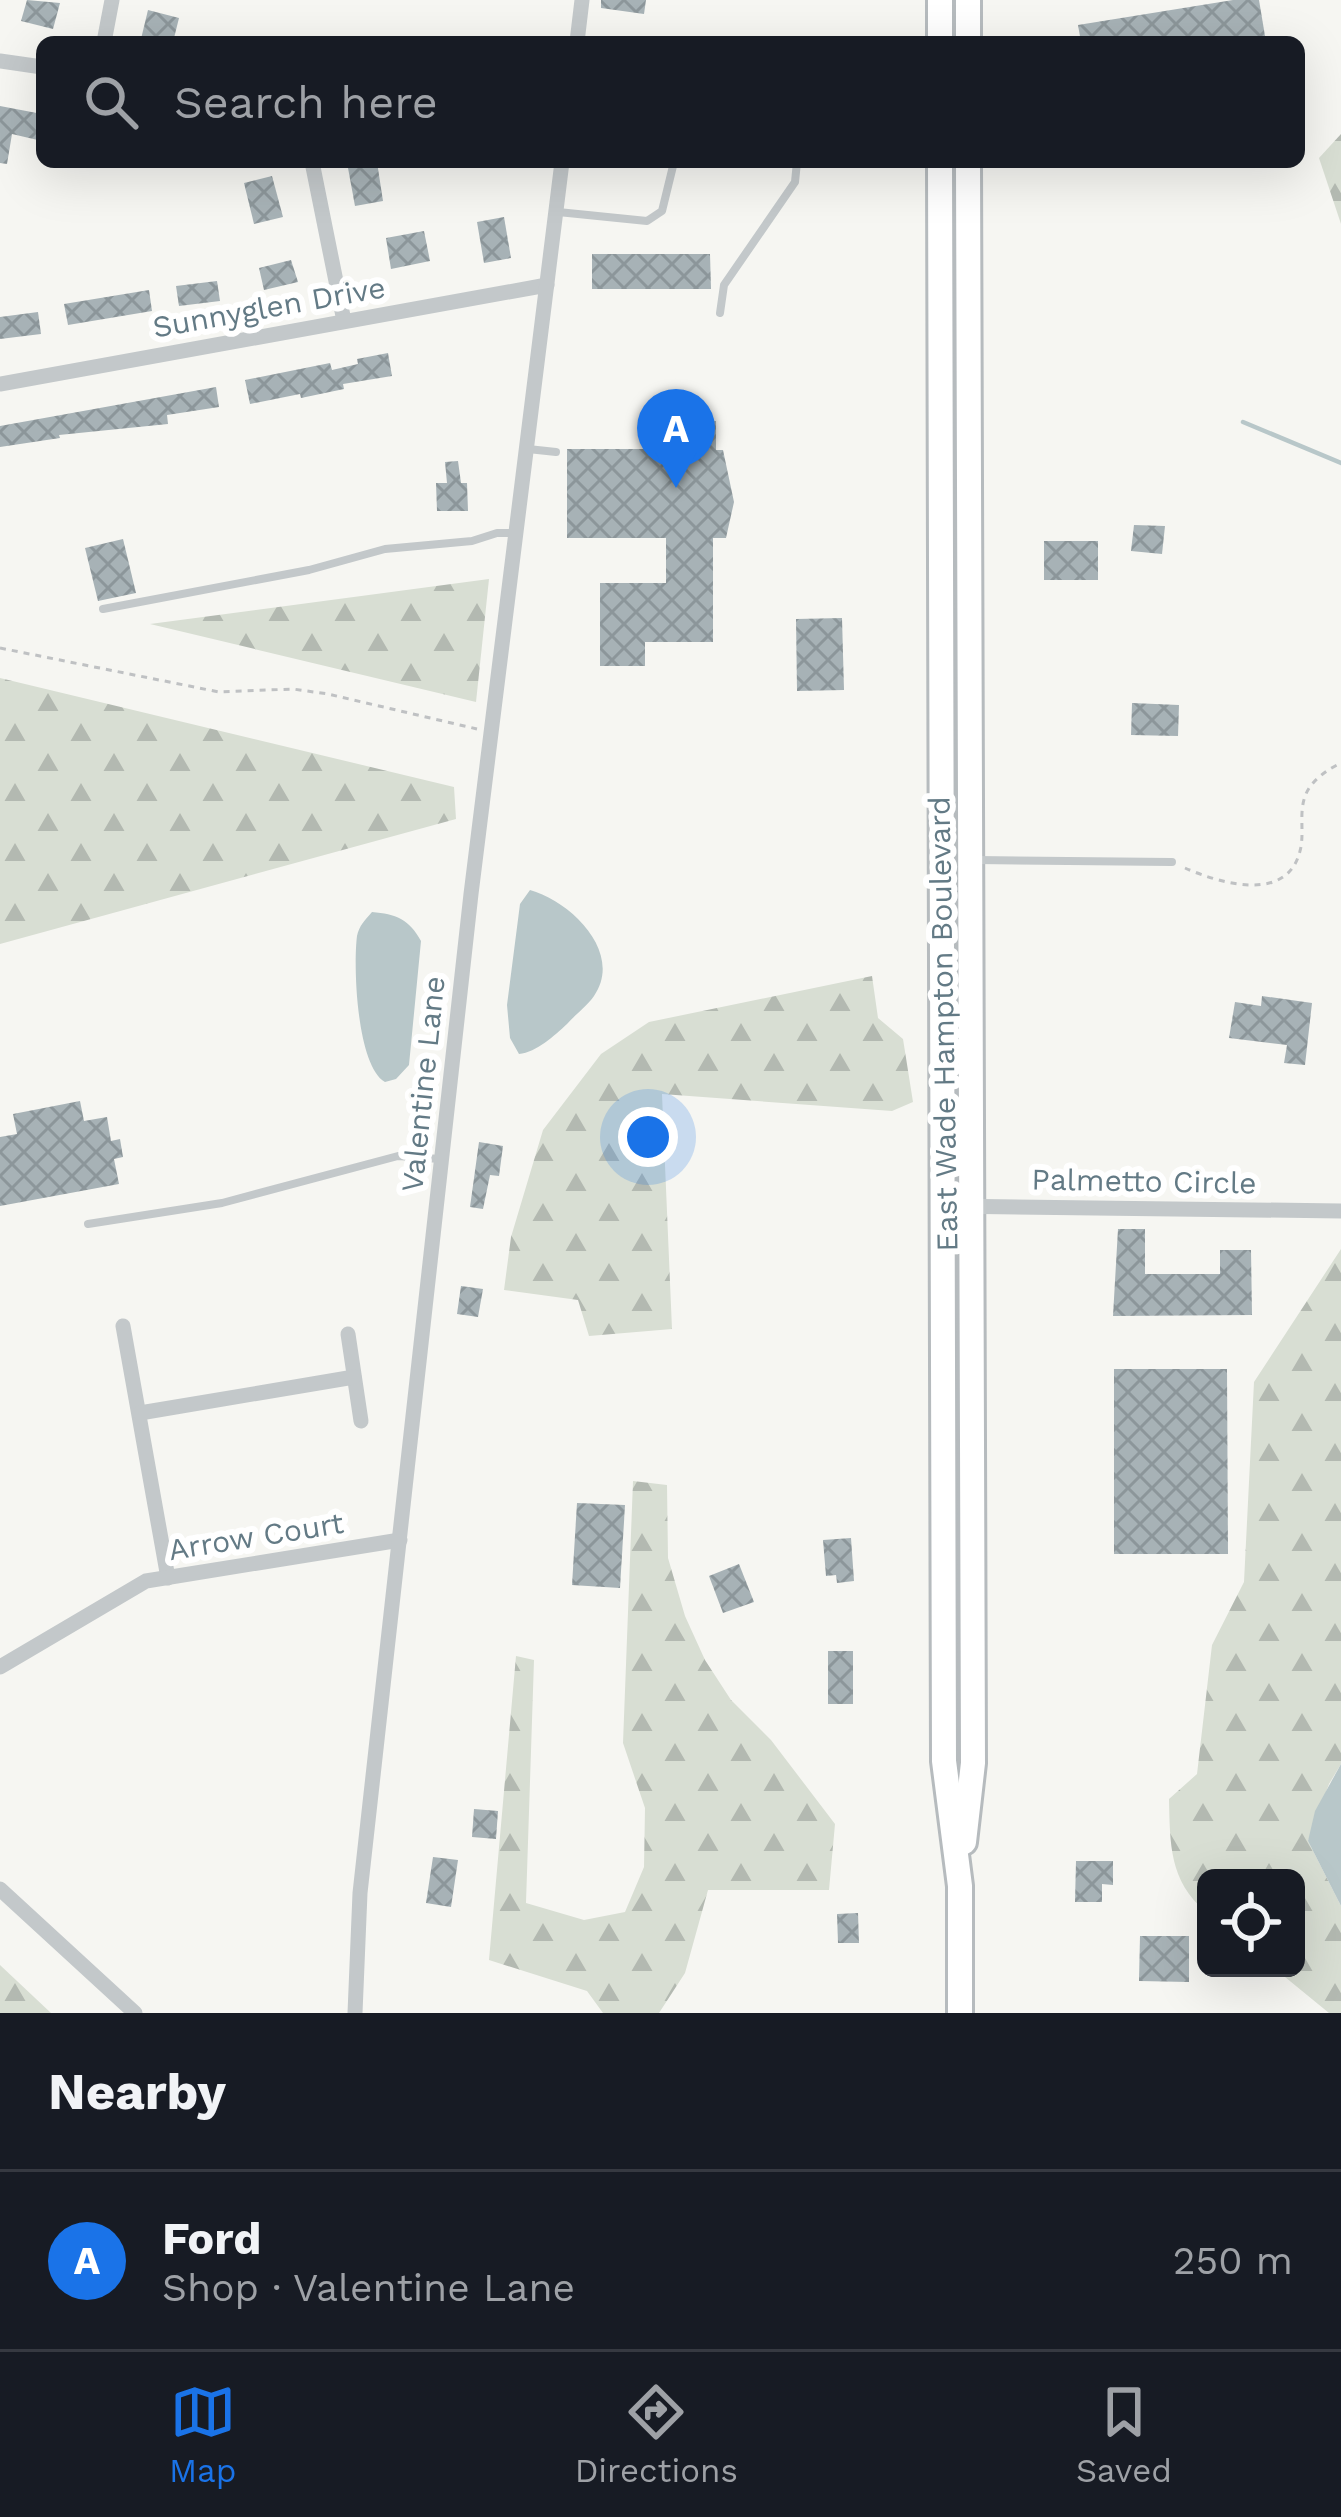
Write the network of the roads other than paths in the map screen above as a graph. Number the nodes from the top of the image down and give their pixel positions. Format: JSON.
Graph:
{"nodes":[{"id":1,"x":112,"y":0,"type":"edge"},
{"id":2,"x":582,"y":0,"type":"edge"},
{"id":3,"x":940,"y":0,"type":"edge"},
{"id":4,"x":968,"y":0,"type":"edge"},
{"id":5,"x":105,"y":36,"type":"edge"},
{"id":6,"x":578,"y":36,"type":"edge"},
{"id":7,"x":940,"y":36,"type":"edge"},
{"id":8,"x":968,"y":36,"type":"edge"},
{"id":9,"x":0,"y":61,"type":"edge"},
{"id":10,"x":36,"y":66,"type":"edge"},
{"id":11,"x":313,"y":168,"type":"edge"},
{"id":12,"x":561,"y":168,"type":"edge"},
{"id":13,"x":673,"y":168,"type":"edge"},
{"id":14,"x":796,"y":168,"type":"edge"},
{"id":15,"x":940,"y":168,"type":"edge"},
{"id":16,"x":968,"y":168,"type":"edge"},
{"id":17,"x":556,"y":211,"type":"junction"},
{"id":18,"x":547,"y":285,"type":"junction"},
{"id":19,"x":720,"y":313,"type":"dead end"},
{"id":20,"x":344,"y":320,"type":"junction"},
{"id":21,"x":0,"y":384,"type":"edge"},
{"id":22,"x":527,"y":449,"type":"junction"},
{"id":23,"x":556,"y":452,"type":"dead end"},
{"id":24,"x":518,"y":532,"type":"junction"},
{"id":25,"x":103,"y":609,"type":"dead end"},
{"id":26,"x":969,"y":860,"type":"junction"},
{"id":27,"x":1172,"y":862,"type":"road end"},
{"id":28,"x":441,"y":1159,"type":"junction"},
{"id":29,"x":973,"y":1205,"type":"junction"},
{"id":30,"x":946,"y":1206,"type":"junction"},
{"id":31,"x":1341,"y":1211,"type":"edge"},
{"id":32,"x":88,"y":1224,"type":"dead end"},
{"id":33,"x":946,"y":1287,"type":"junction"},
{"id":34,"x":973,"y":1287,"type":"junction"},
{"id":35,"x":123,"y":1326,"type":"dead end"},
{"id":36,"x":348,"y":1334,"type":"dead end"},
{"id":37,"x":354,"y":1377,"type":"junction"},
{"id":38,"x":140,"y":1413,"type":"junction"},
{"id":39,"x":945,"y":1415,"type":"junction"},
{"id":40,"x":973,"y":1417,"type":"junction"},
{"id":41,"x":361,"y":1421,"type":"dead end"},
{"id":42,"x":400,"y":1540,"type":"junction"},
{"id":43,"x":168,"y":1578,"type":"junction"},
{"id":44,"x":944,"y":1629,"type":"junction"},
{"id":45,"x":973,"y":1630,"type":"junction"},
{"id":46,"x":0,"y":1667,"type":"edge"},
{"id":47,"x":960,"y":1886,"type":"junction"},
{"id":48,"x":0,"y":1889,"type":"edge"},
{"id":49,"x":135,"y":2013,"type":"edge"},
{"id":50,"x":355,"y":2013,"type":"edge"},
{"id":51,"x":960,"y":2013,"type":"edge"}],
"edges":[{"from":1,"to":5,"type":"street"},
{"from":2,"to":6,"type":"street"},
{"from":3,"to":7,"type":"main road"},
{"from":4,"to":8,"type":"main road"},
{"from":9,"to":10,"type":"street"},
{"from":11,"to":20,"type":"street"},
{"from":12,"to":17,"type":"street","name":"Valentine Lane"},
{"from":13,"to":17,"type":"lane"},
{"from":14,"to":19,"type":"lane"},
{"from":15,"to":30,"type":"main road","name":"East Wade Hampton Boulevard"},
{"from":16,"to":26,"type":"main road","name":"East Wade Hampton Boulevard"},
{"from":17,"to":18,"type":"street","name":"Valentine Lane"},
{"from":18,"to":20,"type":"street","name":"Sunnyglen Drive"},
{"from":18,"to":22,"type":"street","name":"Valentine Lane"},
{"from":20,"to":21,"type":"street","name":"Sunnyglen Drive"},
{"from":22,"to":23,"type":"lane"},
{"from":22,"to":24,"type":"street","name":"Valentine Lane"},
{"from":24,"to":25,"type":"lane"},
{"from":24,"to":28,"type":"street","name":"Valentine Lane"},
{"from":26,"to":27,"type":"lane"},
{"from":26,"to":29,"type":"main road","name":"East Wade Hampton Boulevard"},
{"from":28,"to":32,"type":"lane"},
{"from":28,"to":42,"type":"street","name":"Valentine Lane"},
{"from":29,"to":30,"type":"street","name":"Palmetto Circle"},
{"from":29,"to":31,"type":"street","name":"Palmetto Circle"},
{"from":29,"to":34,"type":"main road","name":"East Wade Hampton Boulevard"},
{"from":30,"to":33,"type":"main road","name":"East Wade Hampton Boulevard"},
{"from":33,"to":34,"type":"main road"},
{"from":33,"to":39,"type":"main road","name":"East Wade Hampton Boulevard"},
{"from":34,"to":40,"type":"main road","name":"East Wade Hampton Boulevard"},
{"from":35,"to":38,"type":"street"},
{"from":36,"to":37,"type":"street"},
{"from":37,"to":38,"type":"street"},
{"from":37,"to":41,"type":"street"},
{"from":38,"to":43,"type":"street"},
{"from":39,"to":40,"type":"main road"},
{"from":39,"to":44,"type":"main road","name":"East Wade Hampton Boulevard"},
{"from":40,"to":45,"type":"main road","name":"East Wade Hampton Boulevard"},
{"from":42,"to":43,"type":"street","name":"Arrow Court"},
{"from":42,"to":50,"type":"street","name":"Valentine Lane"},
{"from":43,"to":46,"type":"street","name":"Arrow Court"},
{"from":44,"to":45,"type":"main road"},
{"from":44,"to":47,"type":"main road","name":"East Wade Hampton Boulevard"},
{"from":45,"to":47,"type":"main road","name":"East Wade Hampton Boulevard"},
{"from":47,"to":51,"type":"main road","name":"East Wade Hampton Boulevard"},
{"from":48,"to":49,"type":"street"}]}
